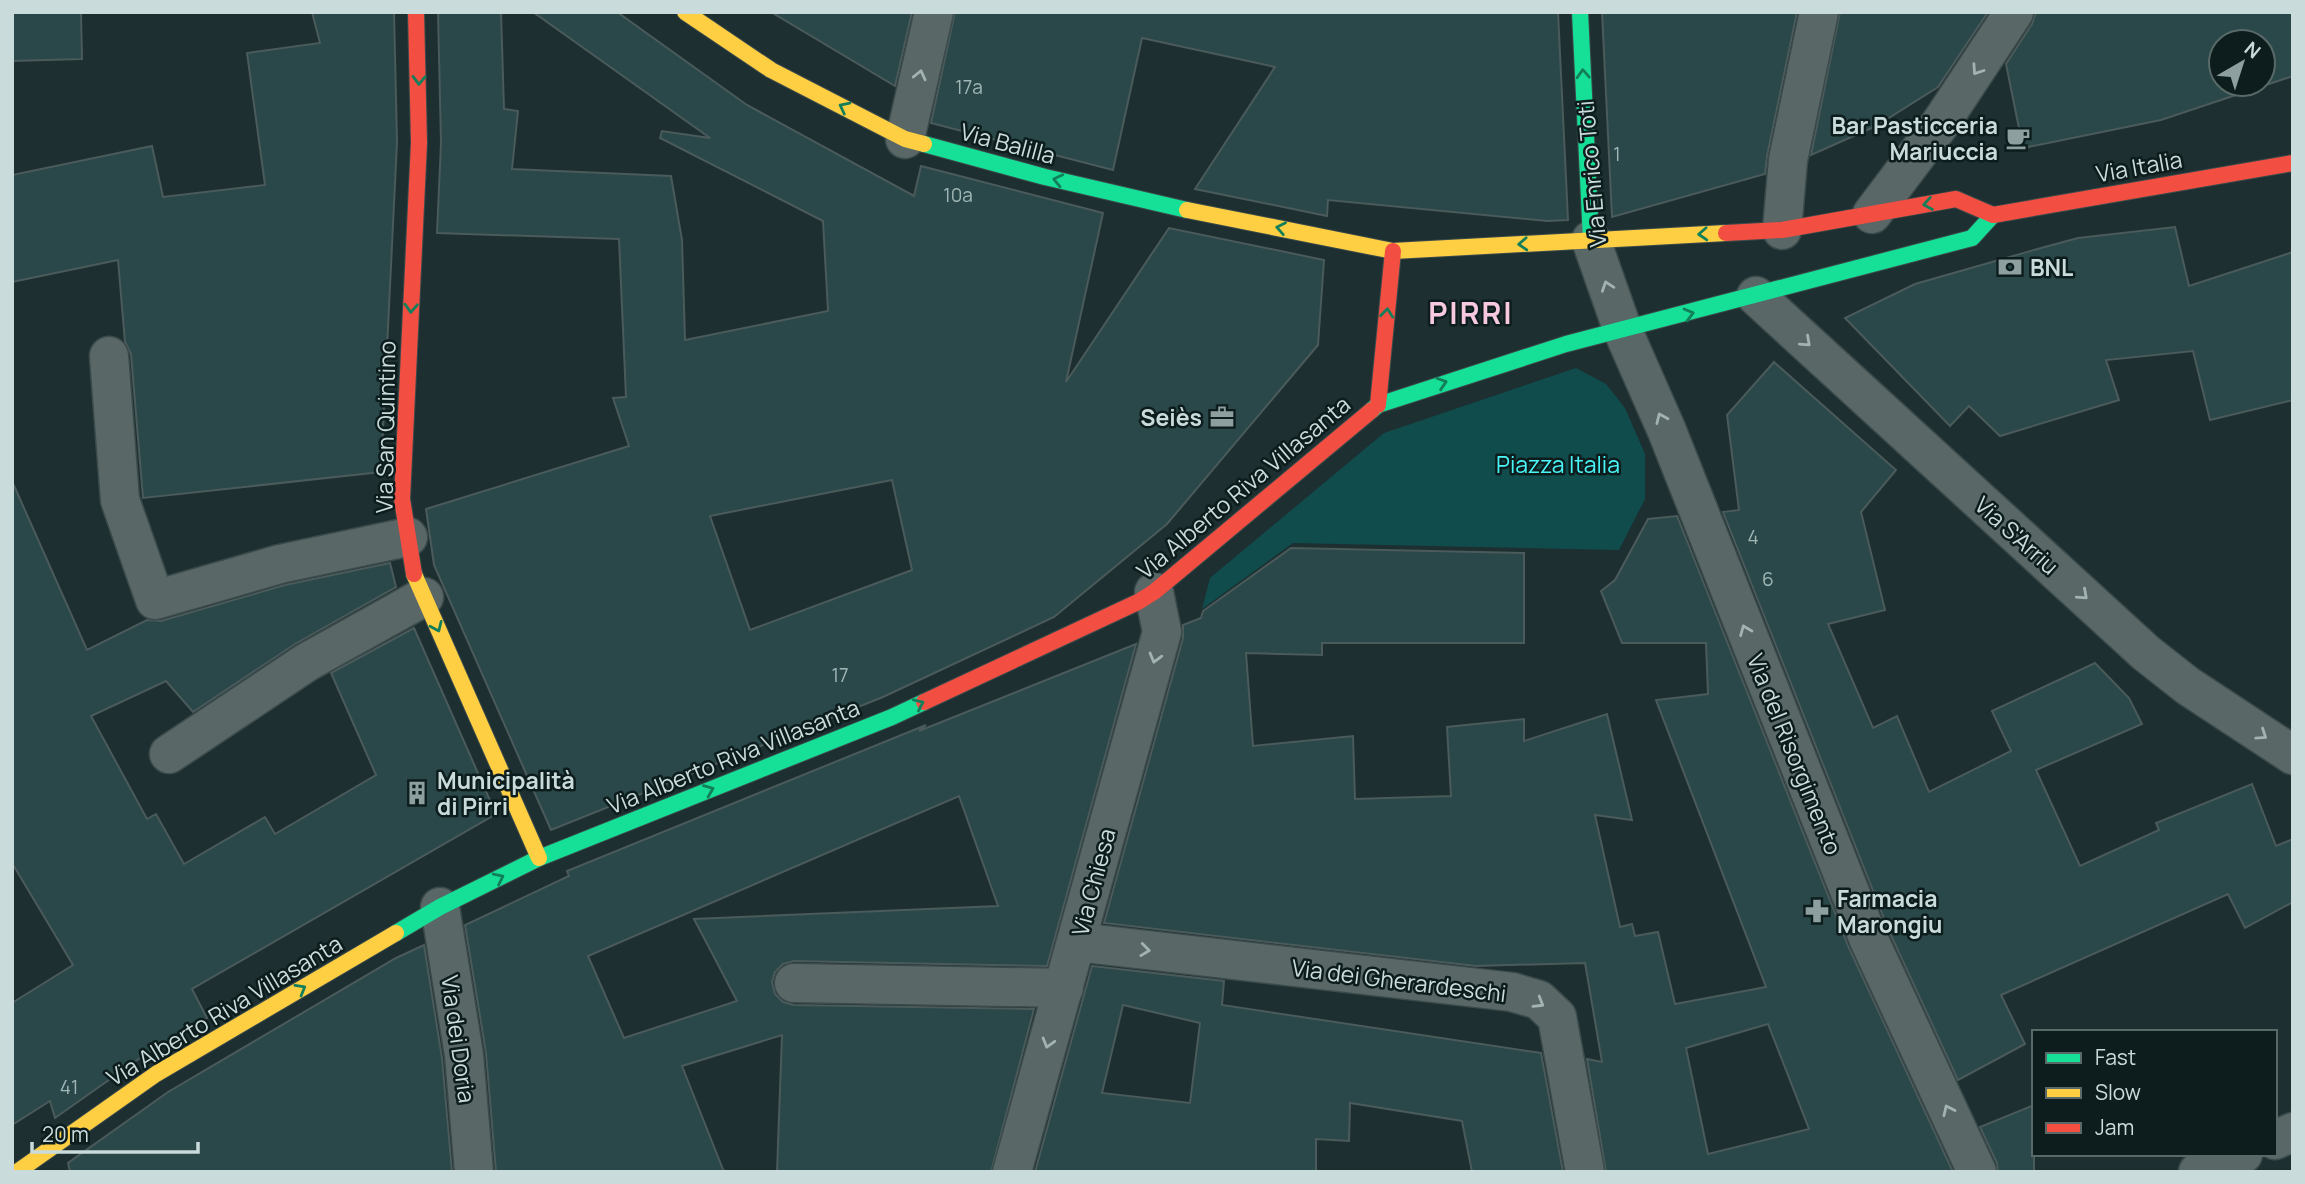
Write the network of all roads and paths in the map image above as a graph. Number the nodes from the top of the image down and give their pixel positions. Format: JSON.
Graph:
{"nodes":[{"id":1,"x":416,"y":12,"type":"edge"},
{"id":2,"x":685,"y":12,"type":"edge"},
{"id":3,"x":934,"y":12,"type":"edge"},
{"id":4,"x":1580,"y":12,"type":"edge"},
{"id":5,"x":1819,"y":12,"type":"edge"},
{"id":6,"x":2014,"y":12,"type":"edge"},
{"id":7,"x":905,"y":139,"type":"junction"},
{"id":8,"x":2293,"y":163,"type":"edge"},
{"id":9,"x":1872,"y":214,"type":"junction"},
{"id":10,"x":1993,"y":215,"type":"junction"},
{"id":11,"x":1782,"y":230,"type":"junction"},
{"id":12,"x":1591,"y":240,"type":"junction"},
{"id":13,"x":1393,"y":251,"type":"junction"},
{"id":14,"x":1756,"y":296,"type":"junction"},
{"id":15,"x":1623,"y":331,"type":"junction"},
{"id":16,"x":109,"y":356,"type":"dead end"},
{"id":17,"x":1378,"y":405,"type":"junction"},
{"id":18,"x":408,"y":537,"type":"junction"},
{"id":19,"x":1154,"y":592,"type":"junction"},
{"id":20,"x":424,"y":597,"type":"junction"},
{"id":21,"x":169,"y":754,"type":"dead end"},
{"id":22,"x":2293,"y":755,"type":"edge"},
{"id":23,"x":539,"y":858,"type":"junction"},
{"id":24,"x":440,"y":907,"type":"junction"},
{"id":25,"x":1077,"y":943,"type":"junction"},
{"id":26,"x":794,"y":983,"type":"dead end"},
{"id":27,"x":1064,"y":988,"type":"junction"},
{"id":28,"x":2293,"y":1132,"type":"edge"},
{"id":29,"x":2277,"y":1139,"type":"edge"},
{"id":30,"x":2238,"y":1156,"type":"edge"},
{"id":31,"x":17,"y":1172,"type":"edge"},
{"id":32,"x":474,"y":1172,"type":"edge"},
{"id":33,"x":1012,"y":1172,"type":"edge"},
{"id":34,"x":1585,"y":1172,"type":"edge"},
{"id":35,"x":1977,"y":1172,"type":"edge"},
{"id":36,"x":2198,"y":1172,"type":"edge"}],
"edges":[{"from":1,"to":18,"type":"street","name":"Via San Quintino","one_way":true},
{"from":7,"to":2,"type":"street","name":"Via Balilla","one_way":true},
{"from":7,"to":3,"type":"street","one_way":true},
{"from":12,"to":4,"type":"street","name":"Via Enrico Toti","one_way":true},
{"from":5,"to":11,"type":"street"},
{"from":6,"to":9,"type":"street","one_way":true},
{"from":13,"to":7,"type":"street","name":"Via Balilla","one_way":true},
{"from":8,"to":10,"type":"street","name":"Via Italia"},
{"from":10,"to":9,"type":"street","one_way":true},
{"from":9,"to":11,"type":"street"},
{"from":10,"to":14,"type":"street"},
{"from":11,"to":12,"type":"street","one_way":true},
{"from":12,"to":13,"type":"street","one_way":true},
{"from":15,"to":12,"type":"street","name":"Via Enrico Toti","one_way":true},
{"from":17,"to":13,"type":"street","one_way":true},
{"from":15,"to":14,"type":"street","one_way":true},
{"from":14,"to":22,"type":"street","name":"Via S'Arriu","one_way":true},
{"from":17,"to":15,"type":"street","one_way":true},
{"from":35,"to":15,"type":"street","name":"Via del Risorgimento","one_way":true},
{"from":16,"to":18,"type":"street"},
{"from":17,"to":19,"type":"street","name":"Via Alberto Riva Villasanta"},
{"from":18,"to":20,"type":"street","name":"Via San Quintino"},
{"from":23,"to":19,"type":"street","name":"Via Alberto Riva Villasanta","one_way":true},
{"from":19,"to":25,"type":"street","name":"Via Chiesa","one_way":true},
{"from":20,"to":21,"type":"street"},
{"from":20,"to":23,"type":"street","name":"Via San Quintino","one_way":true},
{"from":24,"to":23,"type":"street","name":"Via Alberto Riva Villasanta","one_way":true},
{"from":31,"to":24,"type":"street","name":"Via Alberto Riva Villasanta","one_way":true},
{"from":24,"to":32,"type":"street","name":"Via dei Doria"},
{"from":25,"to":27,"type":"street","name":"Via Chiesa"},
{"from":25,"to":34,"type":"street","name":"Via dei Gherardeschi","one_way":true},
{"from":26,"to":27,"type":"street"},
{"from":27,"to":33,"type":"street","name":"Via Chiesa","one_way":true},
{"from":28,"to":29,"type":"street"},
{"from":30,"to":36,"type":"street"}]}
